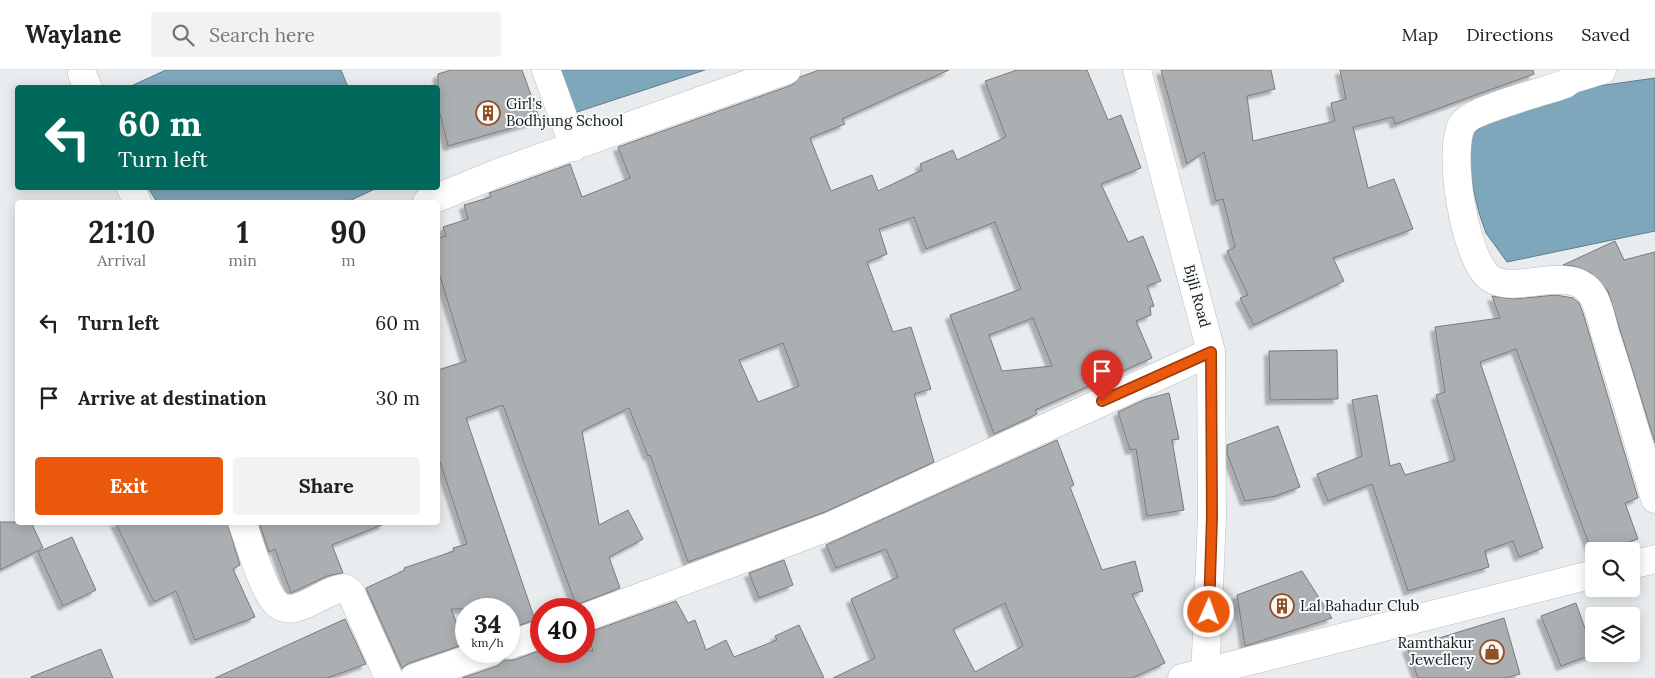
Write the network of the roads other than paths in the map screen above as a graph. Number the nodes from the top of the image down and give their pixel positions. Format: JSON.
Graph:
{"nodes":[{"id":1,"x":546,"y":70,"type":"edge"},
{"id":2,"x":788,"y":70,"type":"edge"},
{"id":3,"x":1137,"y":70,"type":"edge"},
{"id":4,"x":1602,"y":70,"type":"edge"},
{"id":5,"x":1573,"y":74,"type":"edge"},
{"id":6,"x":574,"y":147,"type":"junction"},
{"id":7,"x":432,"y":200,"type":"edge"},
{"id":8,"x":1211,"y":352,"type":"junction"},
{"id":9,"x":1655,"y":499,"type":"edge"},
{"id":10,"x":243,"y":525,"type":"edge"},
{"id":11,"x":1655,"y":559,"type":"edge"},
{"id":12,"x":1640,"y":563,"type":"edge"},
{"id":13,"x":1585,"y":576,"type":"edge"},
{"id":14,"x":595,"y":614,"type":"edge"},
{"id":15,"x":457,"y":663,"type":"edge"},
{"id":16,"x":1198,"y":675,"type":"edge"},
{"id":17,"x":389,"y":678,"type":"edge"},
{"id":18,"x":414,"y":678,"type":"edge"}],
"edges":[{"from":1,"to":6,"type":"street"},
{"from":2,"to":6,"type":"street"},
{"from":3,"to":8,"type":"street","name":"Bijli Road"},
{"from":4,"to":5,"type":"street"},
{"from":5,"to":9,"type":"street"},
{"from":6,"to":7,"type":"street"},
{"from":8,"to":14,"type":"street"},
{"from":8,"to":16,"type":"street","name":"Bijli Road"},
{"from":10,"to":17,"type":"street"},
{"from":11,"to":12,"type":"street"},
{"from":13,"to":16,"type":"street"},
{"from":15,"to":18,"type":"street"}]}
